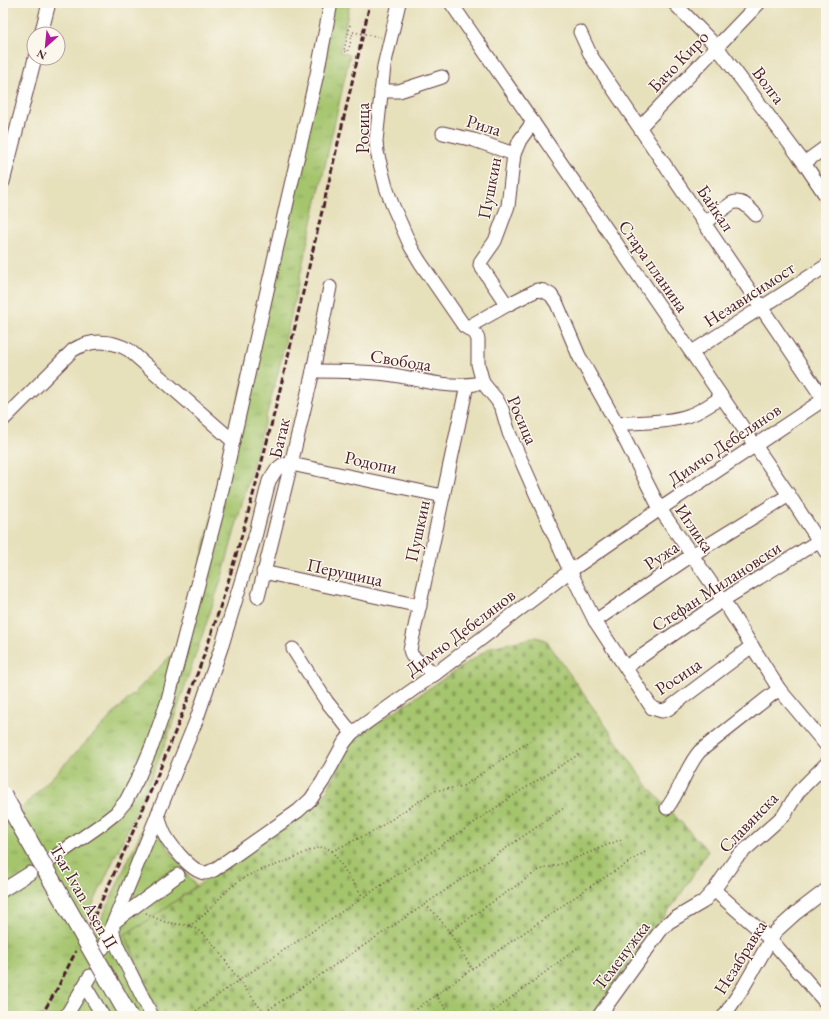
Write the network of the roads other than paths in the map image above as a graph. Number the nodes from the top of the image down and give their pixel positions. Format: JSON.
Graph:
{"nodes":[{"id":1,"x":49,"y":3,"type":"edge"},
{"id":2,"x":331,"y":3,"type":"edge"},
{"id":3,"x":399,"y":3,"type":"edge"},
{"id":4,"x":451,"y":3,"type":"edge"},
{"id":5,"x":674,"y":3,"type":"edge"},
{"id":6,"x":759,"y":3,"type":"edge"},
{"id":7,"x":43,"y":26,"type":"edge"},
{"id":8,"x":580,"y":32,"type":"dead end"},
{"id":9,"x":717,"y":47,"type":"junction"},
{"id":10,"x":33,"y":66,"type":"edge"},
{"id":11,"x":442,"y":77,"type":"dead end"},
{"id":12,"x":381,"y":91,"type":"junction"},
{"id":13,"x":533,"y":122,"type":"junction"},
{"id":14,"x":640,"y":127,"type":"junction"},
{"id":15,"x":443,"y":133,"type":"dead end"},
{"id":16,"x":826,"y":147,"type":"edge"},
{"id":17,"x":514,"y":154,"type":"junction"},
{"id":18,"x":804,"y":162,"type":"junction"},
{"id":19,"x":3,"y":182,"type":"edge"},
{"id":20,"x":826,"y":196,"type":"edge"},
{"id":21,"x":756,"y":215,"type":"dead end"},
{"id":22,"x":704,"y":223,"type":"junction"},
{"id":23,"x":826,"y":266,"type":"edge"},
{"id":24,"x":330,"y":287,"type":"dead end"},
{"id":25,"x":507,"y":305,"type":"junction"},
{"id":26,"x":761,"y":307,"type":"junction"},
{"id":27,"x":468,"y":327,"type":"junction"},
{"id":28,"x":692,"y":352,"type":"junction"},
{"id":29,"x":313,"y":371,"type":"junction"},
{"id":30,"x":483,"y":383,"type":"junction"},
{"id":31,"x":467,"y":385,"type":"junction"},
{"id":32,"x":722,"y":397,"type":"junction"},
{"id":33,"x":825,"y":400,"type":"edge"},
{"id":34,"x":3,"y":420,"type":"edge"},
{"id":35,"x":617,"y":424,"type":"junction"},
{"id":36,"x":233,"y":441,"type":"junction"},
{"id":37,"x":755,"y":445,"type":"junction"},
{"id":38,"x":291,"y":464,"type":"junction"},
{"id":39,"x":790,"y":495,"type":"junction"},
{"id":40,"x":443,"y":496,"type":"junction"},
{"id":41,"x":660,"y":509,"type":"junction"},
{"id":42,"x":824,"y":543,"type":"edge"},
{"id":43,"x":692,"y":555,"type":"junction"},
{"id":44,"x":570,"y":571,"type":"junction"},
{"id":45,"x":263,"y":572,"type":"junction"},
{"id":46,"x":258,"y":597,"type":"dead end"},
{"id":47,"x":723,"y":600,"type":"junction"},
{"id":48,"x":420,"y":606,"type":"junction"},
{"id":49,"x":595,"y":621,"type":"junction"},
{"id":50,"x":752,"y":646,"type":"junction"},
{"id":51,"x":293,"y":649,"type":"dead end"},
{"id":52,"x":626,"y":667,"type":"junction"},
{"id":53,"x":435,"y":674,"type":"junction"},
{"id":54,"x":779,"y":689,"type":"junction"},
{"id":55,"x":352,"y":733,"type":"junction"},
{"id":56,"x":826,"y":745,"type":"edge"},
{"id":57,"x":826,"y":764,"type":"edge"},
{"id":58,"x":3,"y":795,"type":"edge"},
{"id":59,"x":667,"y":808,"type":"dead end"},
{"id":60,"x":158,"y":813,"type":"junction"},
{"id":61,"x":52,"y":859,"type":"dead end"},
{"id":62,"x":30,"y":873,"type":"dead end"},
{"id":63,"x":178,"y":875,"type":"dead end"},
{"id":64,"x":3,"y":890,"type":"edge"},
{"id":65,"x":714,"y":890,"type":"junction"},
{"id":66,"x":826,"y":890,"type":"edge"},
{"id":67,"x":113,"y":923,"type":"junction"},
{"id":68,"x":771,"y":940,"type":"junction"},
{"id":69,"x":103,"y":948,"type":"dead end"},
{"id":70,"x":826,"y":1003,"type":"edge"},
{"id":71,"x":66,"y":1016,"type":"edge"},
{"id":72,"x":103,"y":1016,"type":"edge"},
{"id":73,"x":129,"y":1016,"type":"edge"},
{"id":74,"x":152,"y":1016,"type":"edge"},
{"id":75,"x":598,"y":1016,"type":"edge"},
{"id":76,"x":724,"y":1016,"type":"edge"}],
"edges":[{"from":1,"to":7,"type":"street"},
{"from":2,"to":36,"type":"street"},
{"from":3,"to":12,"type":"street","name":"Росица"},
{"from":4,"to":13,"type":"street","name":"Стара планина"},
{"from":5,"to":9,"type":"street","name":"Волга"},
{"from":6,"to":9,"type":"street","name":"Бачо Киро"},
{"from":8,"to":14,"type":"street","name":"Байкал"},
{"from":9,"to":14,"type":"street","name":"Бачо Киро"},
{"from":9,"to":18,"type":"street","name":"Волга"},
{"from":10,"to":19,"type":"street"},
{"from":11,"to":12,"type":"street"},
{"from":12,"to":27,"type":"street","name":"Росица"},
{"from":13,"to":17,"type":"street","name":"Пушкин"},
{"from":13,"to":28,"type":"street","name":"Стара планина"},
{"from":14,"to":22,"type":"street","name":"Байкал"},
{"from":15,"to":17,"type":"street","name":"Рила"},
{"from":16,"to":18,"type":"street"},
{"from":17,"to":25,"type":"street","name":"Пушкин"},
{"from":18,"to":20,"type":"street","name":"Волга"},
{"from":21,"to":22,"type":"street"},
{"from":22,"to":26,"type":"street","name":"Байкал"},
{"from":23,"to":26,"type":"street","name":"Независимост"},
{"from":24,"to":29,"type":"street","name":"Батак"},
{"from":25,"to":27,"type":"street"},
{"from":25,"to":35,"type":"street","name":"Иглика"},
{"from":26,"to":28,"type":"street","name":"Независимост"},
{"from":26,"to":33,"type":"street","name":"Байкал"},
{"from":27,"to":30,"type":"street","name":"Росица"},
{"from":28,"to":32,"type":"street","name":"Стара планина"},
{"from":29,"to":31,"type":"street","name":"Свобода"},
{"from":29,"to":38,"type":"street","name":"Батак"},
{"from":30,"to":31,"type":"street","name":"Свобода"},
{"from":30,"to":44,"type":"street","name":"Росица"},
{"from":31,"to":40,"type":"street","name":"Пушкин"},
{"from":32,"to":35,"type":"street"},
{"from":32,"to":37,"type":"street","name":"Стара планина"},
{"from":33,"to":37,"type":"street","name":"Димчо Дебелянов"},
{"from":34,"to":36,"type":"street"},
{"from":35,"to":41,"type":"street","name":"Иглика"},
{"from":36,"to":61,"type":"street"},
{"from":37,"to":39,"type":"street","name":"Стара планина"},
{"from":37,"to":41,"type":"street","name":"Димчо Дебелянов"},
{"from":38,"to":40,"type":"street","name":"Родопи"},
{"from":38,"to":45,"type":"street","name":"Батак"},
{"from":38,"to":60,"type":"street"},
{"from":39,"to":42,"type":"street","name":"Стара планина"},
{"from":39,"to":43,"type":"street","name":"Ружа"},
{"from":40,"to":48,"type":"street","name":"Пушкин"},
{"from":41,"to":43,"type":"street","name":"Иглика"},
{"from":41,"to":44,"type":"street","name":"Димчо Дебелянов"},
{"from":42,"to":47,"type":"street","name":"Стефан Милановски"},
{"from":43,"to":47,"type":"street","name":"Иглика"},
{"from":43,"to":49,"type":"street","name":"Ружа"},
{"from":44,"to":49,"type":"street","name":"Росица"},
{"from":44,"to":53,"type":"street","name":"Димчо Дебелянов"},
{"from":45,"to":46,"type":"street","name":"Батак"},
{"from":45,"to":48,"type":"street","name":"Перущица"},
{"from":47,"to":50,"type":"street","name":"Иглика"},
{"from":47,"to":52,"type":"street","name":"Стефан Милановски"},
{"from":48,"to":53,"type":"street","name":"Пушкин"},
{"from":49,"to":52,"type":"street","name":"Росица"},
{"from":50,"to":52,"type":"street","name":"Росица"},
{"from":50,"to":54,"type":"street","name":"Иглика"},
{"from":51,"to":55,"type":"street"},
{"from":53,"to":55,"type":"street","name":"Димчо Дебелянов"},
{"from":54,"to":56,"type":"street","name":"Иглика"},
{"from":54,"to":59,"type":"street"},
{"from":55,"to":60,"type":"street","name":"Димчо Дебелянов"},
{"from":57,"to":65,"type":"street","name":"Славянска"},
{"from":58,"to":73,"type":"main road","name":"Tsar Ivan Asen II","bridge":true},
{"from":60,"to":67,"type":"street"},
{"from":62,"to":64,"type":"street"},
{"from":63,"to":67,"type":"street"},
{"from":65,"to":68,"type":"street"},
{"from":65,"to":75,"type":"street","name":"Теменужка"},
{"from":66,"to":68,"type":"street","name":"Незабравка"},
{"from":67,"to":69,"type":"street"},
{"from":67,"to":74,"type":"street"},
{"from":68,"to":70,"type":"street"},
{"from":68,"to":76,"type":"street","name":"Незабравка"},
{"from":71,"to":72,"type":"street"}]}
